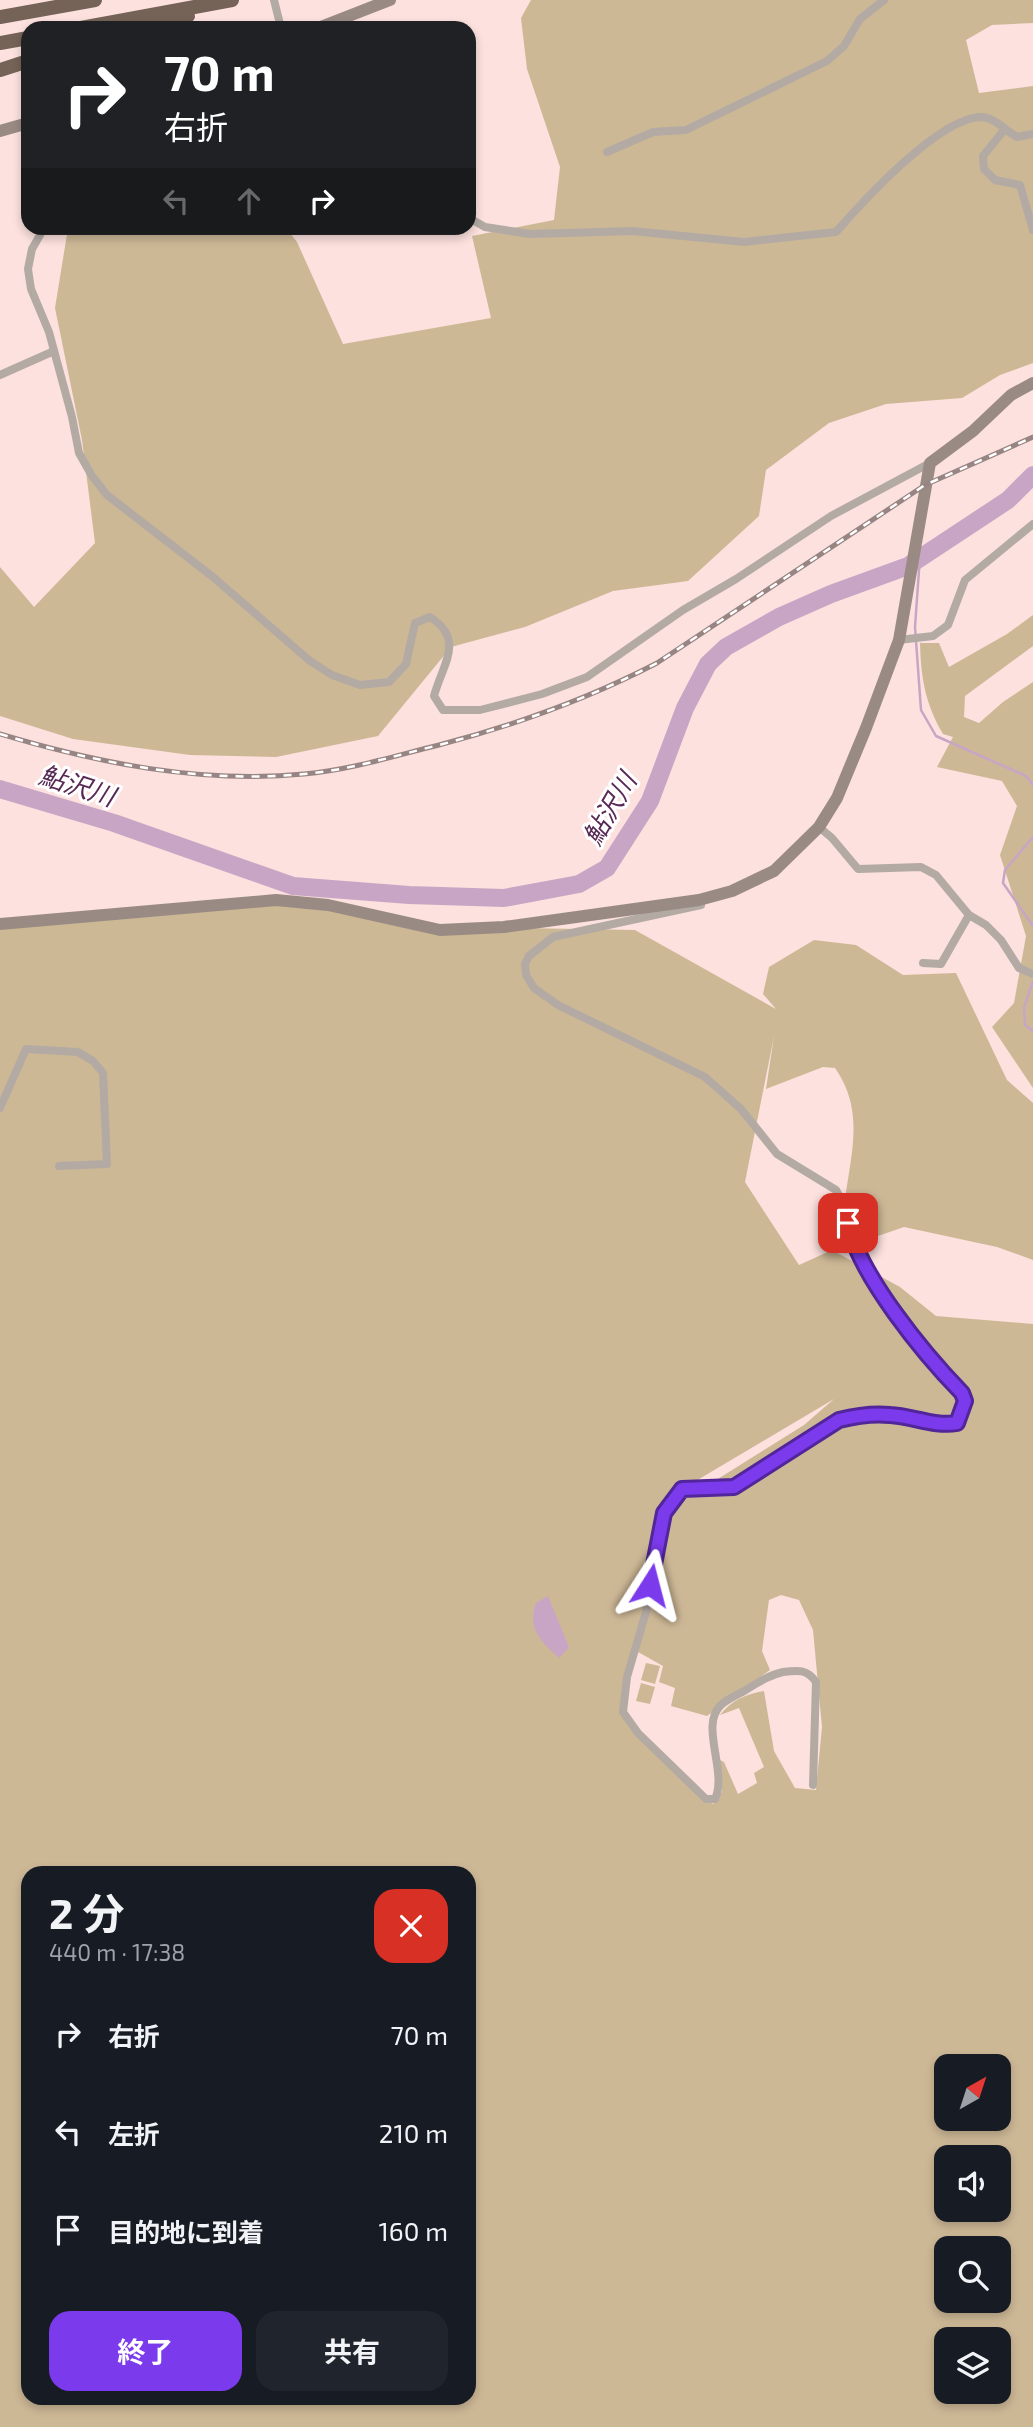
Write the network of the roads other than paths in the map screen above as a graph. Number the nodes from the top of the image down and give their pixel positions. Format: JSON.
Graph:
{"nodes":[{"id":1,"x":95,"y":0,"type":"edge"},
{"id":2,"x":232,"y":0,"type":"edge"},
{"id":3,"x":243,"y":0,"type":"edge"},
{"id":4,"x":274,"y":0,"type":"edge"},
{"id":5,"x":390,"y":0,"type":"edge"},
{"id":6,"x":884,"y":0,"type":"edge"},
{"id":7,"x":0,"y":15,"type":"edge"},
{"id":8,"x":119,"y":21,"type":"edge"},
{"id":9,"x":172,"y":21,"type":"edge"},
{"id":10,"x":280,"y":21,"type":"edge"},
{"id":11,"x":336,"y":21,"type":"edge"},
{"id":12,"x":21,"y":39,"type":"edge"},
{"id":13,"x":0,"y":43,"type":"edge"},
{"id":14,"x":21,"y":63,"type":"edge"},
{"id":15,"x":0,"y":70,"type":"edge"},
{"id":16,"x":21,"y":126,"type":"edge"},
{"id":17,"x":1004,"y":130,"type":"junction"},
{"id":18,"x":0,"y":131,"type":"edge"},
{"id":19,"x":1033,"y":134,"type":"edge"},
{"id":20,"x":607,"y":152,"type":"dead end"},
{"id":21,"x":476,"y":222,"type":"edge"},
{"id":22,"x":1033,"y":230,"type":"edge"},
{"id":23,"x":40,"y":235,"type":"edge"},
{"id":24,"x":54,"y":351,"type":"junction"},
{"id":25,"x":0,"y":375,"type":"edge"},
{"id":26,"x":1033,"y":383,"type":"edge"},
{"id":27,"x":930,"y":463,"type":"junction"},
{"id":28,"x":1033,"y":524,"type":"edge"},
{"id":29,"x":899,"y":640,"type":"junction"},
{"id":30,"x":818,"y":827,"type":"junction"},
{"id":31,"x":732,"y":891,"type":"junction"},
{"id":32,"x":968,"y":915,"type":"junction"},
{"id":33,"x":0,"y":924,"type":"edge"},
{"id":34,"x":923,"y":963,"type":"dead end"},
{"id":35,"x":1033,"y":974,"type":"edge"},
{"id":36,"x":0,"y":1108,"type":"edge"},
{"id":37,"x":59,"y":1166,"type":"dead end"},
{"id":38,"x":813,"y":1786,"type":"dead end"}],
"edges":[{"from":1,"to":7,"type":"highway"},
{"from":2,"to":8,"type":"highway"},
{"from":3,"to":9,"type":"highway"},
{"from":4,"to":10,"type":"street"},
{"from":5,"to":11,"type":"street"},
{"from":6,"to":20,"type":"street"},
{"from":12,"to":13,"type":"highway"},
{"from":14,"to":15,"type":"highway"},
{"from":16,"to":18,"type":"street"},
{"from":17,"to":19,"type":"street"},
{"from":17,"to":21,"type":"street"},
{"from":17,"to":22,"type":"street"},
{"from":23,"to":24,"type":"street"},
{"from":24,"to":25,"type":"street"},
{"from":24,"to":27,"type":"street"},
{"from":26,"to":27,"type":"street"},
{"from":27,"to":29,"type":"street"},
{"from":28,"to":29,"type":"street"},
{"from":29,"to":30,"type":"street"},
{"from":30,"to":31,"type":"street"},
{"from":30,"to":32,"type":"street"},
{"from":31,"to":33,"type":"street"},
{"from":31,"to":38,"type":"street"},
{"from":32,"to":34,"type":"street"},
{"from":32,"to":35,"type":"street"},
{"from":36,"to":37,"type":"street"}]}
